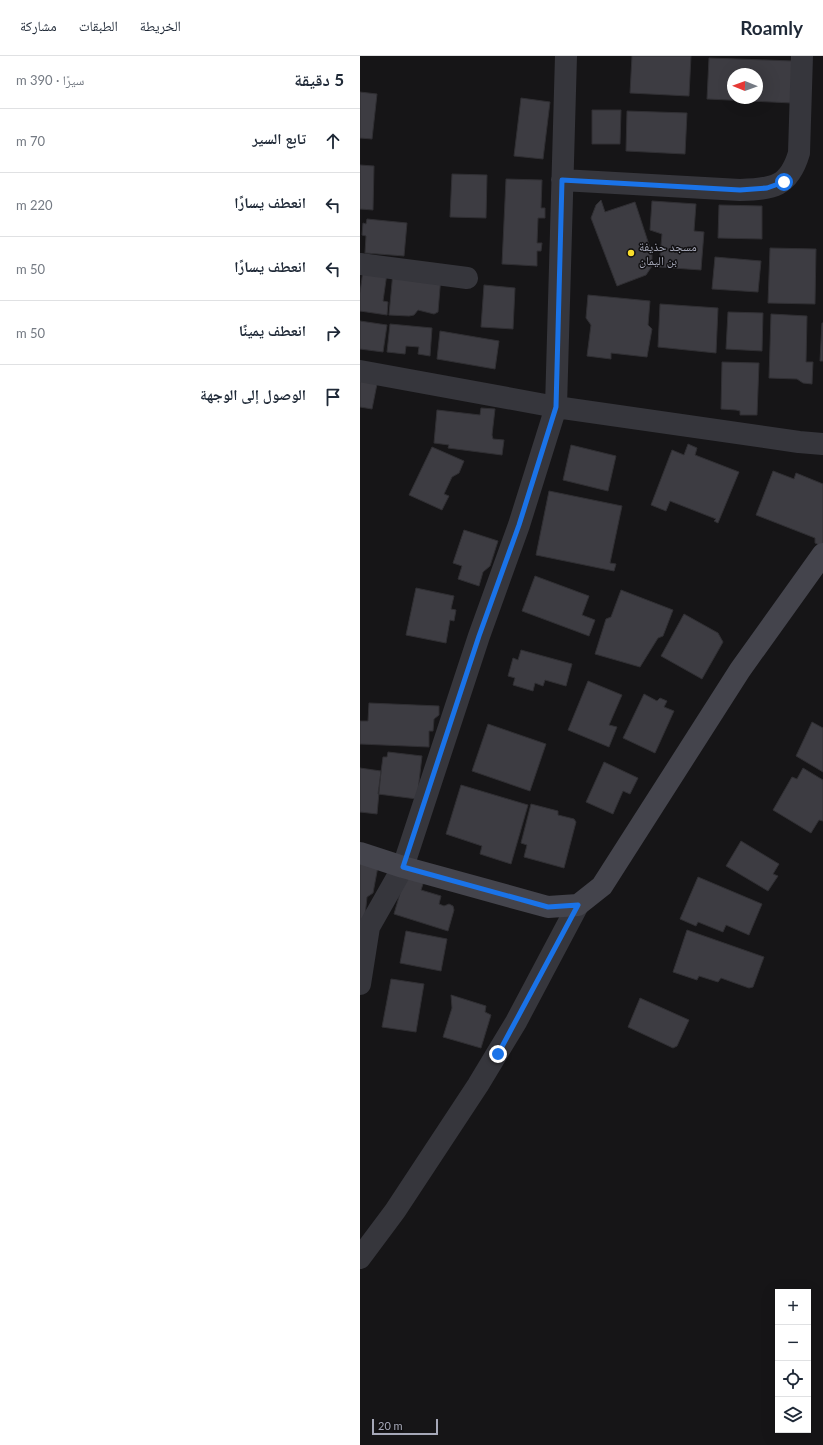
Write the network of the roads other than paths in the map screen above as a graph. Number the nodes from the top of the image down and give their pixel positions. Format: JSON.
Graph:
{"nodes":[{"id":1,"x":566,"y":56,"type":"edge"},
{"id":2,"x":802,"y":56,"type":"edge"},
{"id":3,"x":562,"y":180,"type":"junction"},
{"id":4,"x":360,"y":264,"type":"edge"},
{"id":5,"x":467,"y":278,"type":"dead end"},
{"id":6,"x":360,"y":371,"type":"edge"},
{"id":7,"x":556,"y":407,"type":"junction"},
{"id":8,"x":823,"y":444,"type":"edge"},
{"id":9,"x":823,"y":554,"type":"edge"},
{"id":10,"x":360,"y":853,"type":"edge"},
{"id":11,"x":403,"y":867,"type":"junction"},
{"id":12,"x":578,"y":905,"type":"junction"},
{"id":13,"x":360,"y":984,"type":"edge"},
{"id":14,"x":360,"y":1258,"type":"edge"}],
"edges":[{"from":1,"to":3,"type":"street"},
{"from":2,"to":3,"type":"street"},
{"from":3,"to":7,"type":"street"},
{"from":4,"to":5,"type":"street"},
{"from":6,"to":7,"type":"street"},
{"from":7,"to":8,"type":"street"},
{"from":7,"to":11,"type":"street"},
{"from":9,"to":12,"type":"street"},
{"from":10,"to":11,"type":"street"},
{"from":11,"to":12,"type":"street"},
{"from":11,"to":13,"type":"street"},
{"from":12,"to":14,"type":"street"}]}
